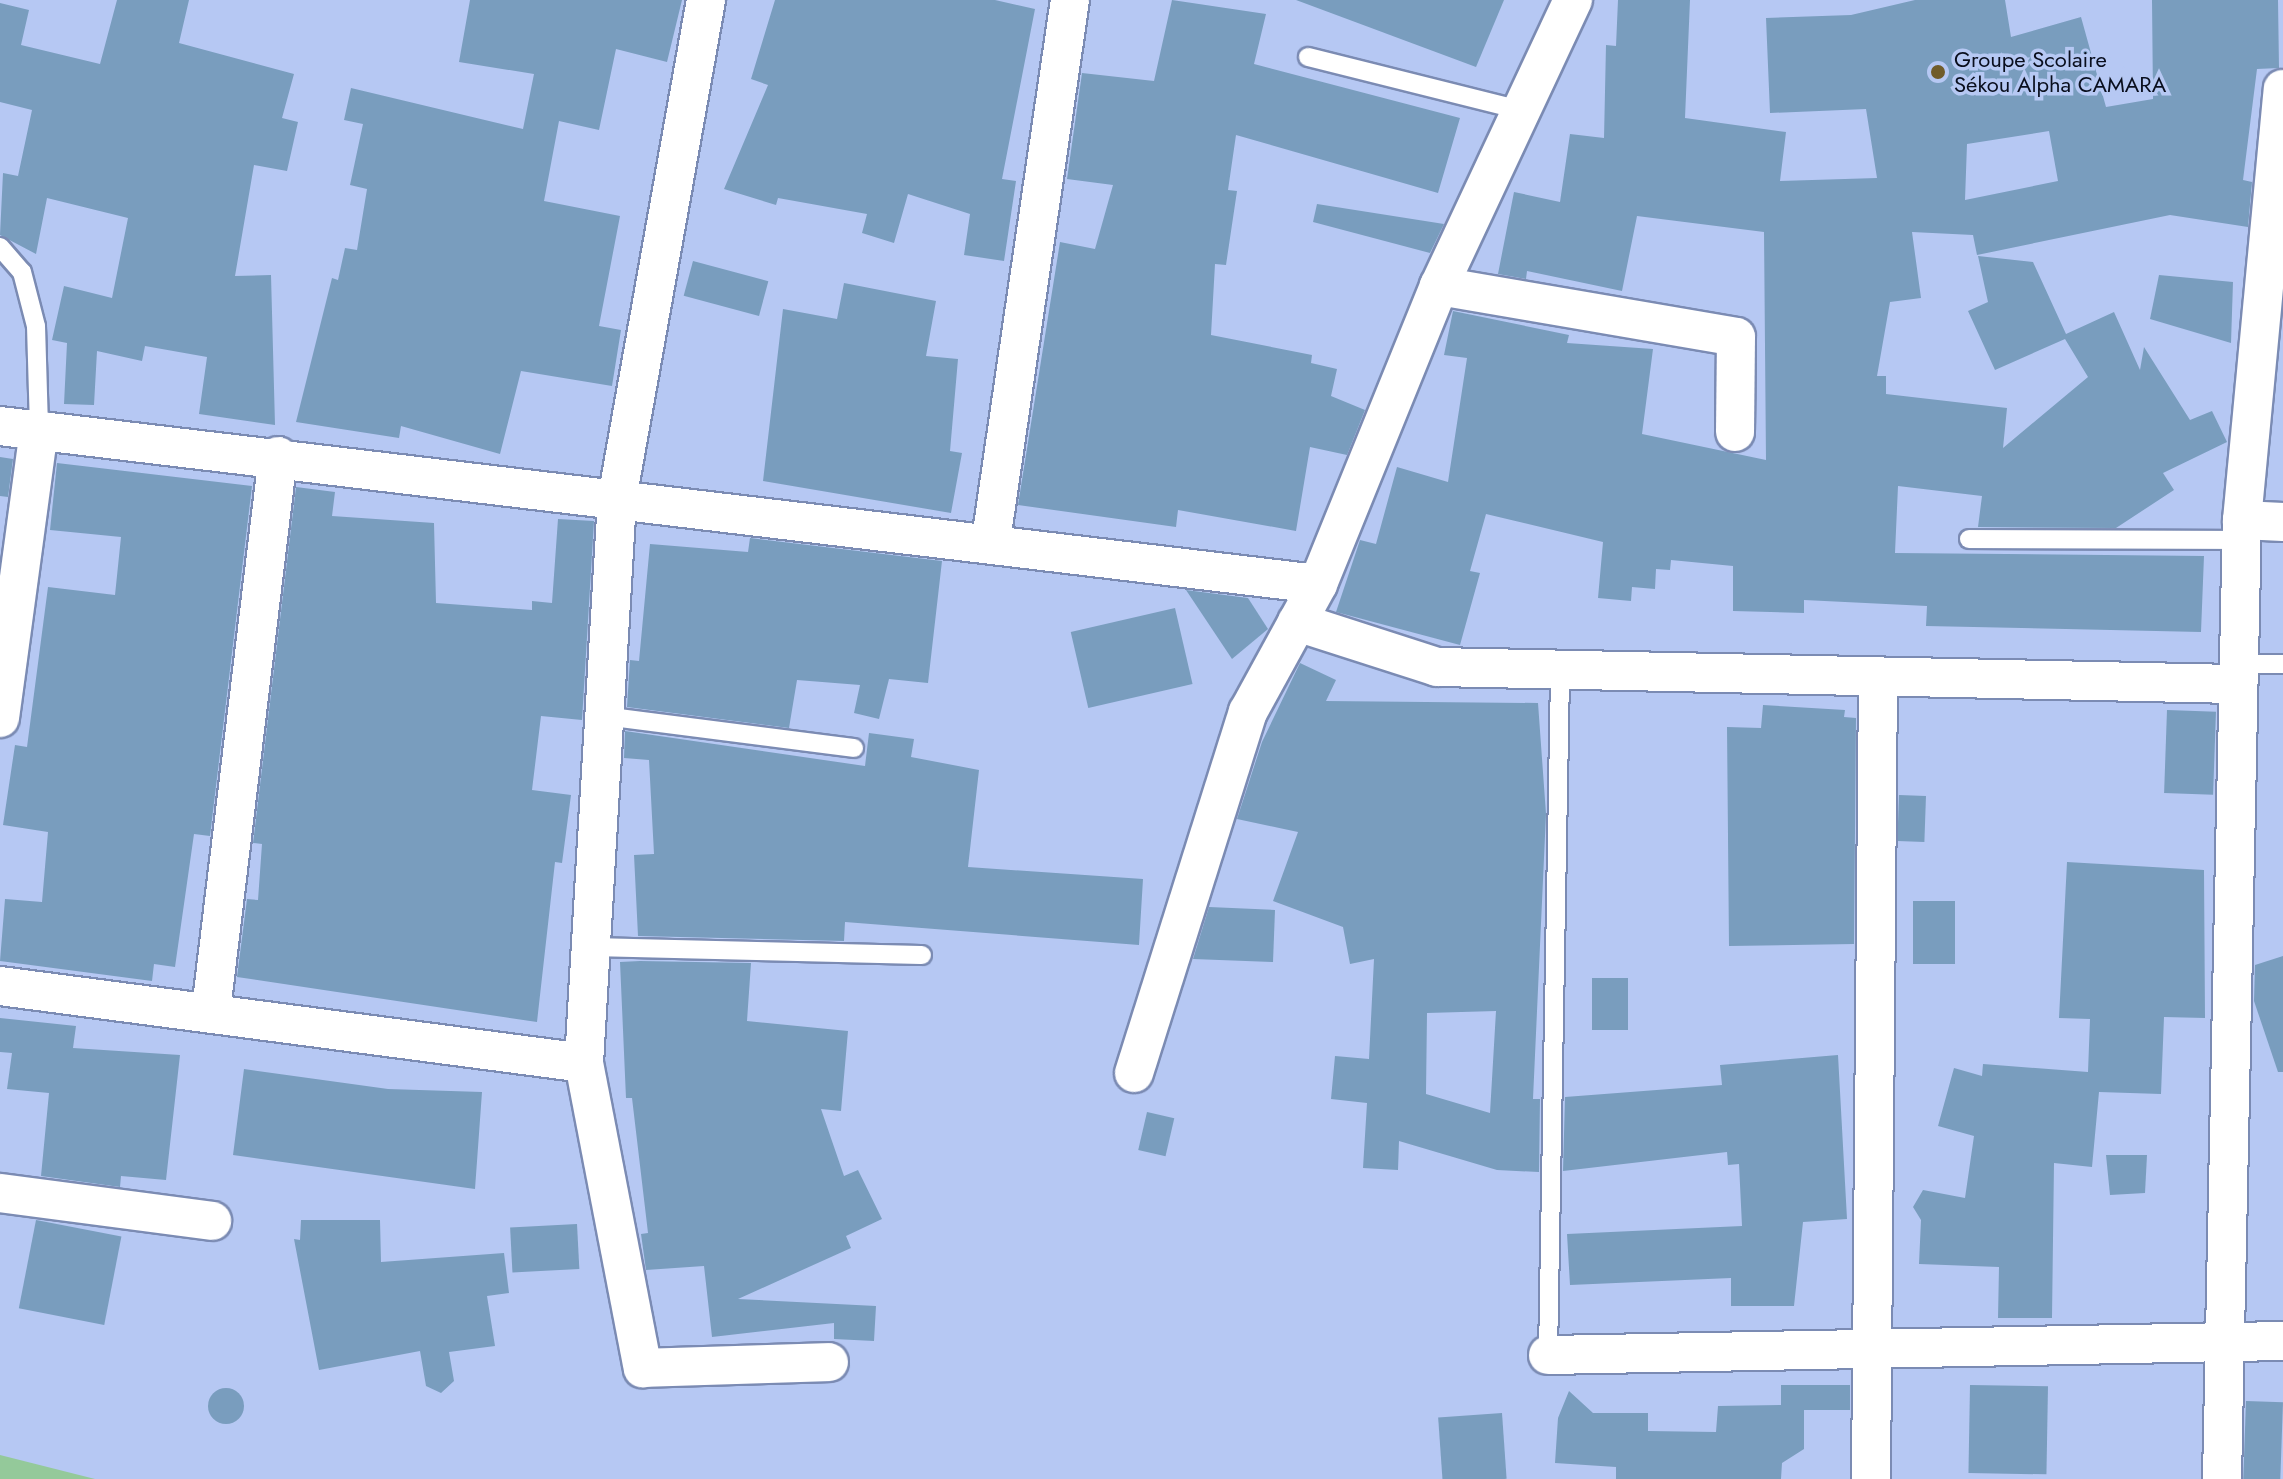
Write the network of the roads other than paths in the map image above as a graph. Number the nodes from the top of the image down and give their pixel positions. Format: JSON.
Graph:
{"nodes":[{"id":1,"x":706,"y":0,"type":"edge"},
{"id":2,"x":1070,"y":0,"type":"edge"},
{"id":3,"x":1573,"y":0,"type":"edge"},
{"id":4,"x":1308,"y":57,"type":"dead end"},
{"id":5,"x":2283,"y":89,"type":"edge"},
{"id":6,"x":1521,"y":110,"type":"junction"},
{"id":7,"x":0,"y":247,"type":"edge"},
{"id":8,"x":1439,"y":286,"type":"junction"},
{"id":9,"x":0,"y":426,"type":"edge"},
{"id":10,"x":39,"y":430,"type":"junction"},
{"id":11,"x":1735,"y":432,"type":"dead end"},
{"id":12,"x":278,"y":456,"type":"junction"},
{"id":13,"x":617,"y":499,"type":"junction"},
{"id":14,"x":2283,"y":522,"type":"edge"},
{"id":15,"x":2241,"y":530,"type":"junction"},
{"id":16,"x":1969,"y":539,"type":"dead end"},
{"id":17,"x":991,"y":540,"type":"junction"},
{"id":18,"x":1318,"y":584,"type":"junction"},
{"id":19,"x":1297,"y":622,"type":"junction"},
{"id":20,"x":2283,"y":664,"type":"edge"},
{"id":21,"x":1560,"y":672,"type":"junction"},
{"id":22,"x":2236,"y":674,"type":"junction"},
{"id":23,"x":1878,"y":682,"type":"junction"},
{"id":24,"x":604,"y":716,"type":"junction"},
{"id":25,"x":0,"y":718,"type":"edge"},
{"id":26,"x":854,"y":748,"type":"dead end"},
{"id":27,"x":591,"y":947,"type":"junction"},
{"id":28,"x":922,"y":955,"type":"dead end"},
{"id":29,"x":0,"y":986,"type":"edge"},
{"id":30,"x":211,"y":1010,"type":"junction"},
{"id":31,"x":584,"y":1063,"type":"junction"},
{"id":32,"x":1134,"y":1073,"type":"dead end"},
{"id":33,"x":0,"y":1193,"type":"edge"},
{"id":34,"x":212,"y":1221,"type":"dead end"},
{"id":35,"x":2283,"y":1341,"type":"edge"},
{"id":36,"x":2227,"y":1343,"type":"junction"},
{"id":37,"x":1873,"y":1349,"type":"junction"},
{"id":38,"x":1548,"y":1355,"type":"joint"},
{"id":39,"x":829,"y":1362,"type":"dead end"},
{"id":40,"x":1871,"y":1479,"type":"edge"},
{"id":41,"x":2222,"y":1479,"type":"edge"}],
"edges":[{"from":1,"to":13,"type":"street"},
{"from":2,"to":17,"type":"street"},
{"from":3,"to":6,"type":"street"},
{"from":4,"to":6,"type":"lane"},
{"from":5,"to":15,"type":"street"},
{"from":6,"to":8,"type":"street"},
{"from":7,"to":10,"type":"lane"},
{"from":8,"to":11,"type":"street"},
{"from":8,"to":18,"type":"street"},
{"from":9,"to":10,"type":"street"},
{"from":10,"to":12,"type":"street"},
{"from":10,"to":25,"type":"street"},
{"from":12,"to":13,"type":"street"},
{"from":12,"to":30,"type":"street"},
{"from":13,"to":17,"type":"street"},
{"from":13,"to":24,"type":"street"},
{"from":14,"to":15,"type":"street"},
{"from":15,"to":16,"type":"lane"},
{"from":15,"to":22,"type":"street"},
{"from":17,"to":18,"type":"street"},
{"from":18,"to":19,"type":"street"},
{"from":19,"to":21,"type":"street"},
{"from":19,"to":32,"type":"street"},
{"from":20,"to":22,"type":"lane"},
{"from":21,"to":23,"type":"street"},
{"from":21,"to":38,"type":"lane"},
{"from":22,"to":23,"type":"street"},
{"from":22,"to":36,"type":"street"},
{"from":23,"to":37,"type":"street"},
{"from":24,"to":26,"type":"lane"},
{"from":24,"to":27,"type":"street"},
{"from":27,"to":28,"type":"lane"},
{"from":27,"to":31,"type":"street"},
{"from":29,"to":30,"type":"street"},
{"from":30,"to":31,"type":"street"},
{"from":31,"to":39,"type":"street"},
{"from":33,"to":34,"type":"street"},
{"from":35,"to":36,"type":"street"},
{"from":36,"to":37,"type":"street"},
{"from":36,"to":41,"type":"street"},
{"from":37,"to":38,"type":"street"},
{"from":37,"to":40,"type":"street"}]}
